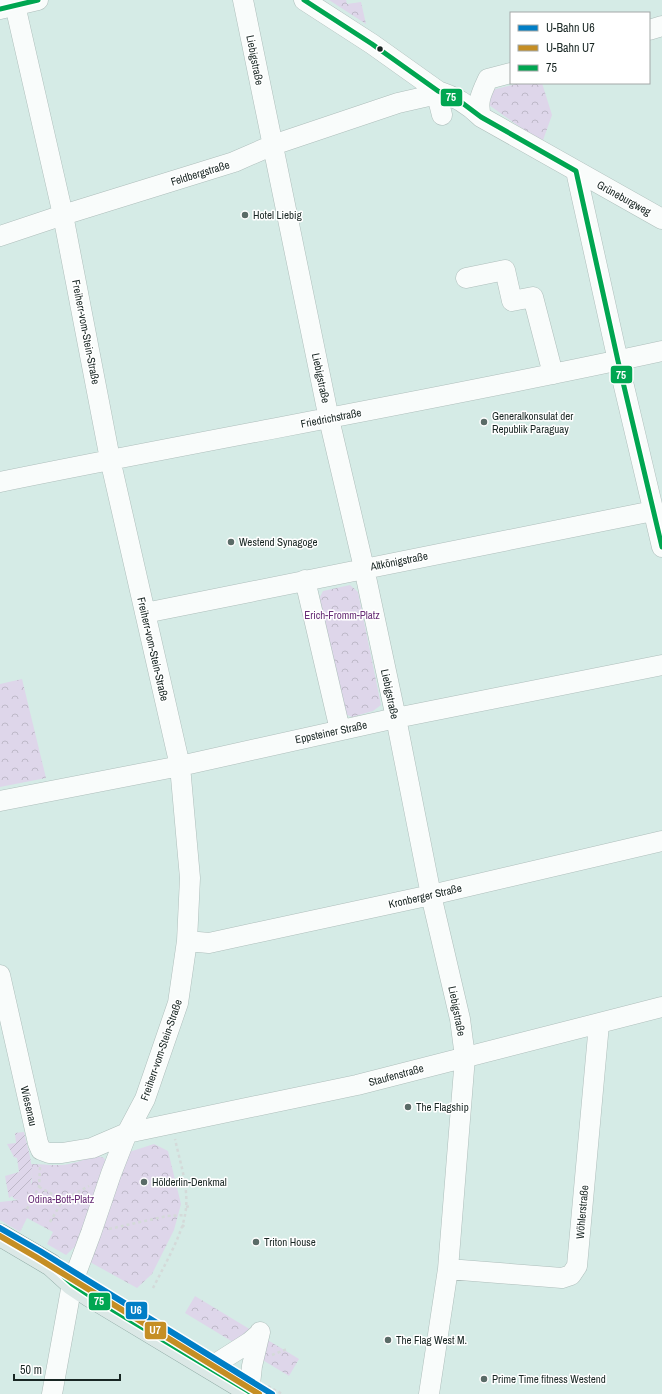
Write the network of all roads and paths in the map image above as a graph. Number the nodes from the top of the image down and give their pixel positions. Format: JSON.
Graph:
{"nodes":[{"id":1,"x":38,"y":0,"type":"edge"},
{"id":2,"x":243,"y":0,"type":"edge"},
{"id":3,"x":304,"y":0,"type":"edge"},
{"id":4,"x":8,"y":7,"type":"edge"},
{"id":5,"x":662,"y":26,"type":"edge"},
{"id":6,"x":650,"y":30,"type":"edge"},
{"id":7,"x":405,"y":67,"type":"junction"},
{"id":8,"x":510,"y":73,"type":"edge"},
{"id":9,"x":438,"y":91,"type":"junction"},
{"id":10,"x":398,"y":104,"type":"junction"},
{"id":11,"x":442,"y":114,"type":"dead end"},
{"id":12,"x":482,"y":117,"type":"junction"},
{"id":13,"x":273,"y":145,"type":"junction"},
{"id":14,"x":576,"y":171,"type":"junction"},
{"id":15,"x":63,"y":214,"type":"junction"},
{"id":16,"x":662,"y":219,"type":"edge"},
{"id":17,"x":0,"y":236,"type":"edge"},
{"id":18,"x":466,"y":278,"type":"dead end"},
{"id":19,"x":662,"y":351,"type":"edge"},
{"id":20,"x":618,"y":361,"type":"junction"},
{"id":21,"x":553,"y":374,"type":"junction"},
{"id":22,"x":329,"y":419,"type":"junction"},
{"id":23,"x":110,"y":459,"type":"junction"},
{"id":24,"x":0,"y":482,"type":"edge"},
{"id":25,"x":653,"y":510,"type":"junction"},
{"id":26,"x":662,"y":547,"type":"edge"},
{"id":27,"x":364,"y":568,"type":"junction"},
{"id":28,"x":305,"y":580,"type":"junction"},
{"id":29,"x":145,"y":613,"type":"junction"},
{"id":30,"x":662,"y":665,"type":"edge"},
{"id":31,"x":396,"y":718,"type":"junction"},
{"id":32,"x":340,"y":730,"type":"junction"},
{"id":33,"x":180,"y":766,"type":"junction"},
{"id":34,"x":0,"y":801,"type":"edge"},
{"id":35,"x":662,"y":841,"type":"edge"},
{"id":36,"x":430,"y":895,"type":"junction"},
{"id":37,"x":187,"y":941,"type":"junction"},
{"id":38,"x":0,"y":975,"type":"edge"},
{"id":39,"x":662,"y":1007,"type":"edge"},
{"id":40,"x":599,"y":1024,"type":"junction"},
{"id":41,"x":465,"y":1057,"type":"junction"},
{"id":42,"x":172,"y":1124,"type":"junction"},
{"id":43,"x":127,"y":1133,"type":"junction"},
{"id":44,"x":41,"y":1150,"type":"junction"},
{"id":45,"x":111,"y":1174,"type":"junction"},
{"id":46,"x":39,"y":1187,"type":"junction"},
{"id":47,"x":63,"y":1200,"type":"junction"},
{"id":48,"x":190,"y":1206,"type":"dead end"},
{"id":49,"x":186,"y":1207,"type":"junction"},
{"id":50,"x":27,"y":1209,"type":"dead end"},
{"id":51,"x":185,"y":1215,"type":"junction"},
{"id":52,"x":50,"y":1222,"type":"dead end"},
{"id":53,"x":182,"y":1225,"type":"junction"},
{"id":54,"x":186,"y":1228,"type":"dead end"},
{"id":55,"x":91,"y":1233,"type":"junction"},
{"id":56,"x":0,"y":1235,"type":"edge"},
{"id":57,"x":448,"y":1269,"type":"junction"},
{"id":58,"x":72,"y":1284,"type":"junction"},
{"id":59,"x":153,"y":1288,"type":"dead end"},
{"id":60,"x":209,"y":1368,"type":"junction"},
{"id":61,"x":250,"y":1393,"type":"edge"},
{"id":62,"x":52,"y":1394,"type":"edge"},
{"id":63,"x":429,"y":1394,"type":"edge"}],
"edges":[{"from":1,"to":4,"type":"street"},
{"from":2,"to":13,"type":"street","name":"Liebigstraße"},
{"from":3,"to":7,"type":"street","name":"Grüneburgweg"},
{"from":4,"to":15,"type":"street","name":"Freiherr-vom-Stein-Straße"},
{"from":5,"to":6,"type":"street"},
{"from":7,"to":9,"type":"street","name":"Grüneburgweg"},
{"from":7,"to":10,"type":"street"},
{"from":8,"to":12,"type":"street"},
{"from":9,"to":10,"type":"street","name":"Feldbergstraße"},
{"from":9,"to":11,"type":"street"},
{"from":9,"to":12,"type":"street","name":"Grüneburgweg"},
{"from":10,"to":13,"type":"street","name":"Feldbergstraße"},
{"from":12,"to":14,"type":"street","name":"Grüneburgweg"},
{"from":13,"to":15,"type":"street","name":"Feldbergstraße"},
{"from":13,"to":22,"type":"street","name":"Liebigstraße"},
{"from":14,"to":16,"type":"street","name":"Grüneburgweg"},
{"from":14,"to":20,"type":"street"},
{"from":15,"to":17,"type":"street","name":"Feldbergstraße"},
{"from":15,"to":23,"type":"street","name":"Freiherr-vom-Stein-Straße"},
{"from":18,"to":21,"type":"street"},
{"from":19,"to":20,"type":"street","name":"Friedrichstraße"},
{"from":20,"to":21,"type":"street","name":"Friedrichstraße"},
{"from":20,"to":25,"type":"street"},
{"from":21,"to":22,"type":"street","name":"Friedrichstraße"},
{"from":22,"to":23,"type":"street","name":"Friedrichstraße"},
{"from":22,"to":27,"type":"street","name":"Liebigstraße"},
{"from":23,"to":24,"type":"street","name":"Friedrichstraße"},
{"from":23,"to":29,"type":"street","name":"Freiherr-vom-Stein-Straße"},
{"from":25,"to":26,"type":"street"},
{"from":25,"to":27,"type":"street","name":"Altkönigstraße"},
{"from":27,"to":28,"type":"street","name":"Altkönigstraße"},
{"from":27,"to":31,"type":"street","name":"Liebigstraße"},
{"from":28,"to":29,"type":"street","name":"Altkönigstraße"},
{"from":28,"to":32,"type":"street"},
{"from":29,"to":33,"type":"street","name":"Freiherr-vom-Stein-Straße"},
{"from":30,"to":31,"type":"street","name":"Eppsteiner Straße"},
{"from":31,"to":32,"type":"street","name":"Eppsteiner Straße"},
{"from":31,"to":36,"type":"street","name":"Liebigstraße"},
{"from":32,"to":33,"type":"street","name":"Eppsteiner Straße"},
{"from":33,"to":34,"type":"street","name":"Eppsteiner Straße"},
{"from":33,"to":37,"type":"street","name":"Freiherr-vom-Stein-Straße"},
{"from":35,"to":36,"type":"street","name":"Kronberger Straße"},
{"from":36,"to":37,"type":"street","name":"Kronberger Straße"},
{"from":36,"to":41,"type":"street","name":"Liebigstraße"},
{"from":37,"to":43,"type":"street","name":"Freiherr-vom-Stein-Straße"},
{"from":38,"to":44,"type":"street","name":"Wiesenau"},
{"from":39,"to":40,"type":"street","name":"Staufenstraße"},
{"from":40,"to":41,"type":"street","name":"Staufenstraße"},
{"from":40,"to":57,"type":"street","name":"Wöhlerstraße"},
{"from":41,"to":42,"type":"street","name":"Staufenstraße"},
{"from":41,"to":57,"type":"street","name":"Liebigstraße"},
{"from":42,"to":43,"type":"street","name":"Staufenstraße"},
{"from":42,"to":49,"type":"path"},
{"from":43,"to":44,"type":"street"},
{"from":43,"to":45,"type":"street","name":"Freiherr-vom-Stein-Straße"},
{"from":44,"to":46,"type":"path"},
{"from":45,"to":47,"type":"path"},
{"from":45,"to":55,"type":"street","name":"Freiherr-vom-Stein-Straße"},
{"from":46,"to":47,"type":"path"},
{"from":46,"to":50,"type":"path"},
{"from":47,"to":52,"type":"path"},
{"from":48,"to":49,"type":"path"},
{"from":49,"to":51,"type":"path"},
{"from":51,"to":53,"type":"path"},
{"from":51,"to":55,"type":"path"},
{"from":53,"to":54,"type":"path"},
{"from":53,"to":59,"type":"path"},
{"from":55,"to":58,"type":"street","name":"Freiherr-vom-Stein-Straße"},
{"from":56,"to":58,"type":"main road"},
{"from":57,"to":63,"type":"street","name":"Liebigstraße"},
{"from":58,"to":60,"type":"main road"},
{"from":58,"to":62,"type":"street","name":"Freiherr-vom-Stein-Straße"},
{"from":60,"to":61,"type":"main road"},
{"from":60,"to":61,"type":"street"}]}
